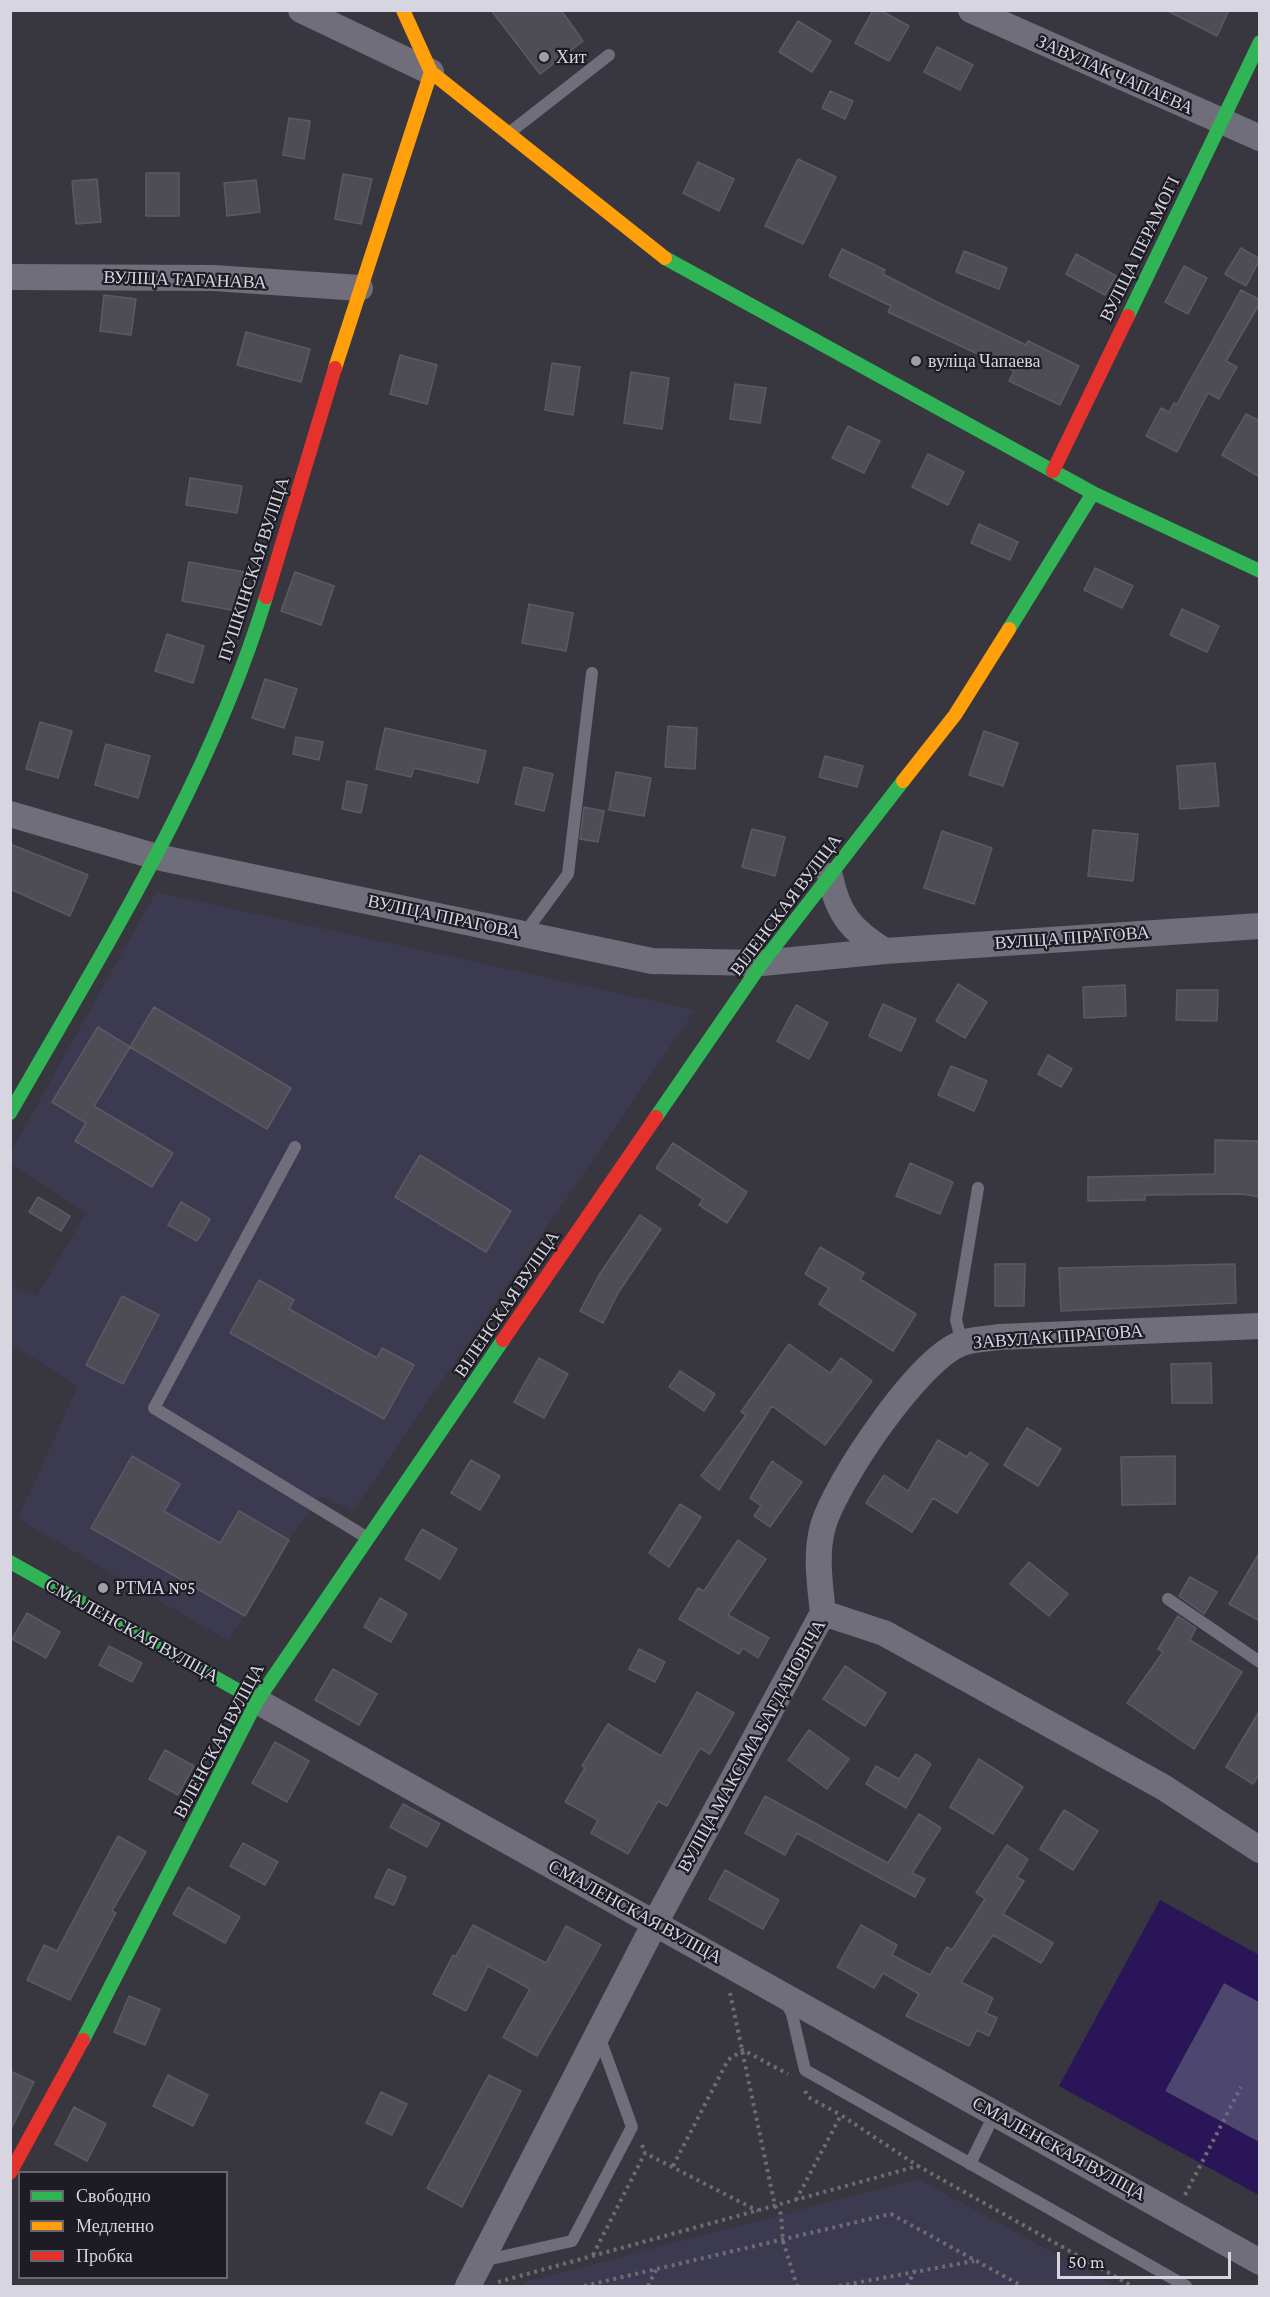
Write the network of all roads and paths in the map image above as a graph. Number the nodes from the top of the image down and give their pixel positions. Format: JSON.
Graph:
{"nodes":[{"id":1,"x":301,"y":10,"type":"edge"},
{"id":2,"x":403,"y":10,"type":"edge"},
{"id":3,"x":971,"y":10,"type":"edge"},
{"id":4,"x":1260,"y":42,"type":"edge"},
{"id":5,"x":609,"y":55,"type":"dead end"},
{"id":6,"x":431,"y":72,"type":"junction"},
{"id":7,"x":1221,"y":122,"type":"junction"},
{"id":8,"x":508,"y":133,"type":"junction"},
{"id":9,"x":1260,"y":138,"type":"edge"},
{"id":10,"x":10,"y":277,"type":"edge"},
{"id":11,"x":360,"y":288,"type":"junction"},
{"id":12,"x":1053,"y":471,"type":"junction"},
{"id":13,"x":1093,"y":493,"type":"junction"},
{"id":14,"x":1260,"y":571,"type":"edge"},
{"id":15,"x":592,"y":672,"type":"dead end"},
{"id":16,"x":10,"y":814,"type":"edge"},
{"id":17,"x":157,"y":857,"type":"junction"},
{"id":18,"x":830,"y":876,"type":"junction"},
{"id":19,"x":1260,"y":926,"type":"edge"},
{"id":20,"x":524,"y":934,"type":"junction"},
{"id":21,"x":885,"y":951,"type":"junction"},
{"id":22,"x":762,"y":963,"type":"junction"},
{"id":23,"x":10,"y":1113,"type":"edge"},
{"id":24,"x":296,"y":1147,"type":"dead end"},
{"id":25,"x":978,"y":1188,"type":"dead end"},
{"id":26,"x":1260,"y":1326,"type":"edge"},
{"id":27,"x":962,"y":1343,"type":"junction"},
{"id":28,"x":368,"y":1538,"type":"junction"},
{"id":29,"x":10,"y":1562,"type":"edge"},
{"id":30,"x":1167,"y":1599,"type":"dead end"},
{"id":31,"x":823,"y":1613,"type":"junction"},
{"id":32,"x":1260,"y":1662,"type":"edge"},
{"id":33,"x":257,"y":1701,"type":"junction"},
{"id":34,"x":1260,"y":1850,"type":"edge"},
{"id":35,"x":655,"y":1923,"type":"junction"},
{"id":36,"x":782,"y":1995,"type":"junction"},
{"id":37,"x":598,"y":2035,"type":"junction"},
{"id":38,"x":791,"y":2075,"type":"dead end"},
{"id":39,"x":1241,"y":2087,"type":"dead end"},
{"id":40,"x":804,"y":2089,"type":"dead end"},
{"id":41,"x":995,"y":2113,"type":"junction"},
{"id":42,"x":841,"y":2115,"type":"junction"},
{"id":43,"x":642,"y":2143,"type":"dead end"},
{"id":44,"x":645,"y":2153,"type":"junction"},
{"id":45,"x":970,"y":2164,"type":"junction"},
{"id":46,"x":673,"y":2166,"type":"junction"},
{"id":47,"x":918,"y":2166,"type":"junction"},
{"id":48,"x":10,"y":2173,"type":"edge"},
{"id":49,"x":1196,"y":2176,"type":"dead end"},
{"id":50,"x":796,"y":2200,"type":"junction"},
{"id":51,"x":758,"y":2211,"type":"junction"},
{"id":52,"x":593,"y":2256,"type":"junction"},
{"id":53,"x":975,"y":2260,"type":"junction"},
{"id":54,"x":1260,"y":2262,"type":"edge"},
{"id":55,"x":656,"y":2270,"type":"junction"},
{"id":56,"x":915,"y":2270,"type":"junction"},
{"id":57,"x":479,"y":2277,"type":"edge"},
{"id":58,"x":584,"y":2286,"type":"edge"},
{"id":59,"x":648,"y":2286,"type":"edge"},
{"id":60,"x":840,"y":2286,"type":"edge"},
{"id":61,"x":907,"y":2286,"type":"edge"},
{"id":62,"x":1023,"y":2286,"type":"edge"},
{"id":63,"x":1132,"y":2286,"type":"edge"},
{"id":64,"x":1186,"y":2286,"type":"edge"}],
"edges":[{"from":1,"to":6,"type":"street"},
{"from":2,"to":6,"type":"street"},
{"from":3,"to":7,"type":"street","name":"ЗАВУЛАК ЧАПАЕВА"},
{"from":4,"to":7,"type":"street","name":"ВУЛІЦА ПЕРАМОГІ"},
{"from":5,"to":8,"type":"lane"},
{"from":6,"to":8,"type":"street"},
{"from":6,"to":11,"type":"street","name":"ПУШКІНСКАЯ ВУЛІЦА"},
{"from":7,"to":9,"type":"street","name":"ЗАВУЛАК ЧАПАЕВА"},
{"from":7,"to":12,"type":"street","name":"ВУЛІЦА ПЕРАМОГІ"},
{"from":8,"to":12,"type":"street"},
{"from":10,"to":11,"type":"street","name":"ВУЛІЦА ТАГАНАВА"},
{"from":11,"to":17,"type":"street","name":"ПУШКІНСКАЯ ВУЛІЦА"},
{"from":12,"to":13,"type":"street"},
{"from":13,"to":14,"type":"street"},
{"from":13,"to":18,"type":"street","name":"ВІЛЕНСКАЯ ВУЛІЦА"},
{"from":15,"to":20,"type":"lane"},
{"from":16,"to":17,"type":"street","name":"ВУЛІЦА ПІРАГОВА"},
{"from":17,"to":20,"type":"street","name":"ВУЛІЦА ПІРАГОВА"},
{"from":17,"to":23,"type":"street","name":"ПУШКІНСКАЯ ВУЛІЦА"},
{"from":18,"to":21,"type":"street"},
{"from":18,"to":22,"type":"street","name":"ВІЛЕНСКАЯ ВУЛІЦА"},
{"from":19,"to":21,"type":"street","name":"ВУЛІЦА ПІРАГОВА"},
{"from":20,"to":22,"type":"street","name":"ВУЛІЦА ПІРАГОВА"},
{"from":21,"to":22,"type":"street","name":"ВУЛІЦА ПІРАГОВА"},
{"from":22,"to":28,"type":"street","name":"ВІЛЕНСКАЯ ВУЛІЦА"},
{"from":24,"to":28,"type":"lane"},
{"from":25,"to":27,"type":"lane"},
{"from":26,"to":27,"type":"street","name":"ЗАВУЛАК ПІРАГОВА"},
{"from":27,"to":31,"type":"street","name":"ЗАВУЛАК ПІРАГОВА"},
{"from":28,"to":33,"type":"street","name":"ВІЛЕНСКАЯ ВУЛІЦА"},
{"from":29,"to":33,"type":"street","name":"СМАЛЕНСКАЯ ВУЛІЦА"},
{"from":30,"to":32,"type":"lane"},
{"from":31,"to":34,"type":"street","name":"ВУЛІЦА МАКСІМА БАГДАНОВІЧА"},
{"from":31,"to":35,"type":"street","name":"ВУЛІЦА МАКСІМА БАГДАНОВІЧА"},
{"from":33,"to":35,"type":"street","name":"СМАЛЕНСКАЯ ВУЛІЦА"},
{"from":33,"to":48,"type":"street","name":"ВІЛЕНСКАЯ ВУЛІЦА"},
{"from":35,"to":36,"type":"street","name":"СМАЛЕНСКАЯ ВУЛІЦА"},
{"from":35,"to":37,"type":"street","name":"ВУЛІЦА МАКСІМА БАГДАНОВІЧА"},
{"from":36,"to":41,"type":"street","name":"СМАЛЕНСКАЯ ВУЛІЦА"},
{"from":36,"to":45,"type":"lane"},
{"from":37,"to":57,"type":"street","name":"ВУЛІЦА МАКСІМА БАГДАНОВІЧА"},
{"from":37,"to":57,"type":"lane"},
{"from":38,"to":46,"type":"path"},
{"from":39,"to":49,"type":"path"},
{"from":40,"to":42,"type":"path"},
{"from":41,"to":45,"type":"lane"},
{"from":41,"to":54,"type":"street","name":"СМАЛЕНСКАЯ ВУЛІЦА"},
{"from":42,"to":47,"type":"path"},
{"from":42,"to":50,"type":"path"},
{"from":43,"to":44,"type":"path"},
{"from":44,"to":46,"type":"path"},
{"from":44,"to":52,"type":"path"},
{"from":45,"to":64,"type":"lane"},
{"from":46,"to":51,"type":"path"},
{"from":47,"to":50,"type":"path"},
{"from":47,"to":63,"type":"path"},
{"from":50,"to":51,"type":"path"},
{"from":51,"to":52,"type":"path"},
{"from":52,"to":57,"type":"path"},
{"from":53,"to":55,"type":"path"},
{"from":53,"to":56,"type":"path"},
{"from":53,"to":62,"type":"path"},
{"from":55,"to":58,"type":"path"},
{"from":55,"to":59,"type":"path"},
{"from":56,"to":60,"type":"path"},
{"from":56,"to":61,"type":"path"}]}
